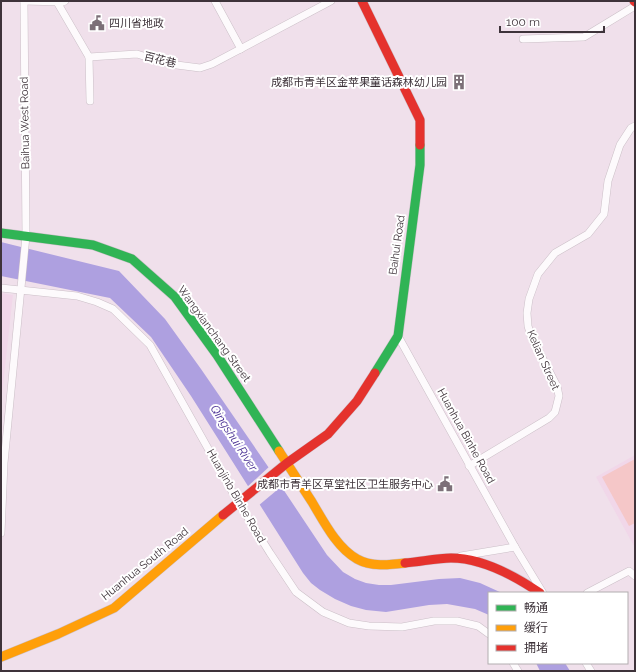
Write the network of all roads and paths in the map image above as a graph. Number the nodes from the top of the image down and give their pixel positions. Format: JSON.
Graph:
{"nodes":[{"id":1,"x":24,"y":1,"type":"edge"},
{"id":2,"x":65,"y":1,"type":"edge"},
{"id":3,"x":215,"y":1,"type":"edge"},
{"id":4,"x":331,"y":1,"type":"edge"},
{"id":5,"x":362,"y":1,"type":"edge"},
{"id":6,"x":57,"y":2,"type":"junction"},
{"id":7,"x":635,"y":6,"type":"edge"},
{"id":8,"x":524,"y":39,"type":"dead end"},
{"id":9,"x":241,"y":49,"type":"junction"},
{"id":10,"x":89,"y":56,"type":"junction"},
{"id":11,"x":90,"y":101,"type":"dead end"},
{"id":12,"x":635,"y":126,"type":"edge"},
{"id":13,"x":1,"y":233,"type":"edge"},
{"id":14,"x":26,"y":241,"type":"junction"},
{"id":15,"x":1,"y":288,"type":"edge"},
{"id":16,"x":22,"y":291,"type":"junction"},
{"id":17,"x":398,"y":336,"type":"junction"},
{"id":18,"x":287,"y":463,"type":"junction"},
{"id":19,"x":469,"y":466,"type":"junction"},
{"id":20,"x":238,"y":502,"type":"junction"},
{"id":21,"x":1,"y":534,"type":"edge"},
{"id":22,"x":514,"y":547,"type":"junction"},
{"id":23,"x":450,"y":558,"type":"junction"},
{"id":24,"x":635,"y":576,"type":"edge"},
{"id":25,"x":539,"y":592,"type":"edge"},
{"id":26,"x":540,"y":592,"type":"edge"},
{"id":27,"x":589,"y":592,"type":"edge"},
{"id":28,"x":488,"y":633,"type":"edge"},
{"id":29,"x":1,"y":657,"type":"edge"}],
"edges":[{"from":1,"to":6,"type":"street"},
{"from":1,"to":14,"type":"street","name":"Baihua West Road"},
{"from":2,"to":6,"type":"street"},
{"from":3,"to":9,"type":"street"},
{"from":4,"to":9,"type":"street","name":"百花巷"},
{"from":5,"to":17,"type":"street","name":"Baihui Road"},
{"from":6,"to":10,"type":"street"},
{"from":7,"to":8,"type":"street"},
{"from":9,"to":10,"type":"street","name":"百花巷"},
{"from":10,"to":11,"type":"street"},
{"from":12,"to":19,"type":"street","name":"Kelian Street"},
{"from":13,"to":14,"type":"street","name":"Wangxianchang Street"},
{"from":14,"to":16,"type":"street","name":"Baihua West Road"},
{"from":14,"to":18,"type":"street","name":"Wangxianchang Street"},
{"from":15,"to":16,"type":"street","name":"Huanjinb Binhe Road"},
{"from":16,"to":20,"type":"street","name":"Huanjinb Binhe Road"},
{"from":16,"to":21,"type":"street","name":"Baihua West Road"},
{"from":17,"to":18,"type":"street","name":"Baihui Road"},
{"from":17,"to":19,"type":"street","name":"Huanhua Binhe Road"},
{"from":18,"to":20,"type":"street","name":"Huanhua South Road"},
{"from":18,"to":23,"type":"street","name":"Huanhua Binhe Road"},
{"from":19,"to":22,"type":"street","name":"Huanhua Binhe Road"},
{"from":20,"to":28,"type":"street","name":"Huanjinb Binhe Road"},
{"from":20,"to":29,"type":"street","name":"Huanhua South Road"},
{"from":22,"to":23,"type":"street","name":"Huanhua Binhe Road"},
{"from":22,"to":26,"type":"street","name":"Huanhua Binhe Road"},
{"from":23,"to":25,"type":"street","name":"Huanhua Binhe Road"},
{"from":24,"to":27,"type":"street"}]}
